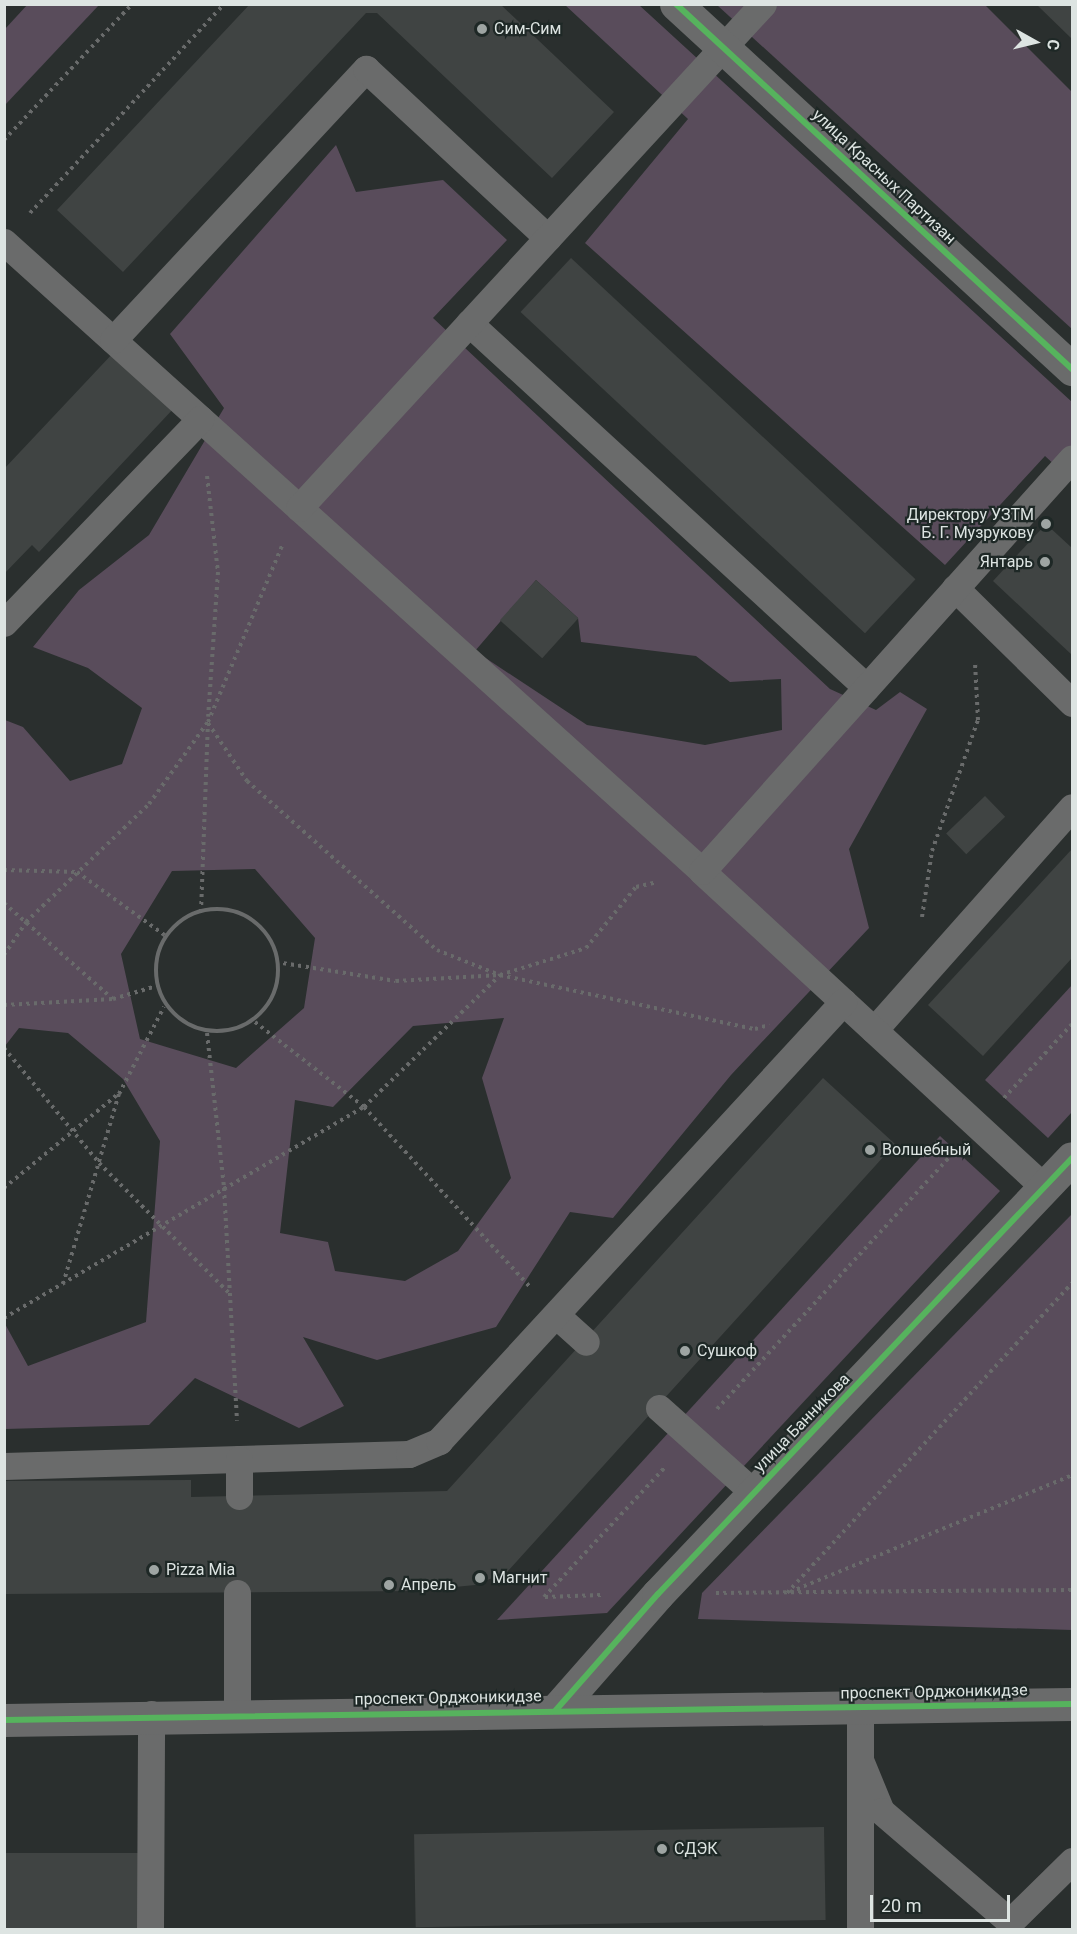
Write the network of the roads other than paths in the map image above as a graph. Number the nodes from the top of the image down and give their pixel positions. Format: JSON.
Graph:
{"nodes":[{"id":1,"x":676,"y":4,"type":"edge"},
{"id":2,"x":763,"y":4,"type":"edge"},
{"id":3,"x":724,"y":47,"type":"junction"},
{"id":4,"x":13,"y":232,"type":"edge"},
{"id":5,"x":548,"y":238,"type":"junction"},
{"id":6,"x":469,"y":323,"type":"junction"},
{"id":7,"x":113,"y":340,"type":"junction"},
{"id":8,"x":1072,"y":369,"type":"edge"},
{"id":9,"x":200,"y":419,"type":"junction"},
{"id":10,"x":1072,"y":458,"type":"edge"},
{"id":11,"x":299,"y":508,"type":"junction"},
{"id":12,"x":963,"y":597,"type":"junction"},
{"id":13,"x":4,"y":623,"type":"edge"},
{"id":14,"x":866,"y":687,"type":"junction"},
{"id":15,"x":1072,"y":703,"type":"edge"},
{"id":16,"x":1072,"y":807,"type":"edge"},
{"id":17,"x":702,"y":871,"type":"junction"},
{"id":18,"x":843,"y":1002,"type":"junction"},
{"id":19,"x":874,"y":1030,"type":"junction"},
{"id":20,"x":1072,"y":1158,"type":"edge"},
{"id":21,"x":1045,"y":1188,"type":"junction"},
{"id":22,"x":556,"y":1316,"type":"junction"},
{"id":23,"x":586,"y":1342,"type":"dead end"},
{"id":24,"x":659,"y":1408,"type":"dead end"},
{"id":25,"x":239,"y":1459,"type":"junction"},
{"id":26,"x":4,"y":1466,"type":"edge"},
{"id":27,"x":754,"y":1493,"type":"junction"},
{"id":28,"x":239,"y":1496,"type":"dead end"},
{"id":29,"x":237,"y":1593,"type":"dead end"},
{"id":30,"x":1072,"y":1704,"type":"edge"},
{"id":31,"x":860,"y":1706,"type":"junction"},
{"id":32,"x":556,"y":1710,"type":"junction"},
{"id":33,"x":151,"y":1714,"type":"junction"},
{"id":34,"x":237,"y":1714,"type":"junction"},
{"id":35,"x":4,"y":1720,"type":"edge"},
{"id":36,"x":860,"y":1760,"type":"junction"},
{"id":37,"x":1072,"y":1861,"type":"edge"},
{"id":38,"x":150,"y":1929,"type":"edge"},
{"id":39,"x":860,"y":1929,"type":"edge"}],
"edges":[{"from":1,"to":3,"type":"street","name":"улица Красных Партизан"},
{"from":2,"to":3,"type":"lane"},
{"from":3,"to":5,"type":"lane"},
{"from":3,"to":8,"type":"street","name":"улица Красных Партизан"},
{"from":4,"to":7,"type":"lane"},
{"from":5,"to":6,"type":"lane"},
{"from":5,"to":7,"type":"lane"},
{"from":6,"to":11,"type":"lane"},
{"from":6,"to":14,"type":"lane"},
{"from":7,"to":9,"type":"lane"},
{"from":9,"to":11,"type":"lane"},
{"from":9,"to":13,"type":"lane"},
{"from":10,"to":12,"type":"lane"},
{"from":11,"to":17,"type":"lane"},
{"from":12,"to":14,"type":"lane"},
{"from":12,"to":15,"type":"lane"},
{"from":14,"to":17,"type":"lane"},
{"from":16,"to":19,"type":"lane"},
{"from":17,"to":18,"type":"lane"},
{"from":18,"to":19,"type":"lane"},
{"from":18,"to":22,"type":"lane"},
{"from":19,"to":21,"type":"lane"},
{"from":20,"to":21,"type":"street","name":"улица Банникова"},
{"from":21,"to":27,"type":"street","name":"улица Банникова"},
{"from":22,"to":23,"type":"lane"},
{"from":22,"to":25,"type":"lane"},
{"from":24,"to":27,"type":"lane"},
{"from":25,"to":26,"type":"lane"},
{"from":25,"to":28,"type":"lane"},
{"from":27,"to":32,"type":"street","name":"улица Банникова"},
{"from":29,"to":34,"type":"lane"},
{"from":30,"to":31,"type":"street","name":"проспект Орджоникидзе"},
{"from":31,"to":32,"type":"street","name":"проспект Орджоникидзе"},
{"from":31,"to":36,"type":"lane"},
{"from":32,"to":34,"type":"street","name":"проспект Орджоникидзе"},
{"from":33,"to":34,"type":"street","name":"проспект Орджоникидзе"},
{"from":33,"to":35,"type":"street","name":"проспект Орджоникидзе"},
{"from":33,"to":38,"type":"lane"},
{"from":36,"to":37,"type":"lane"},
{"from":36,"to":39,"type":"lane"}]}
